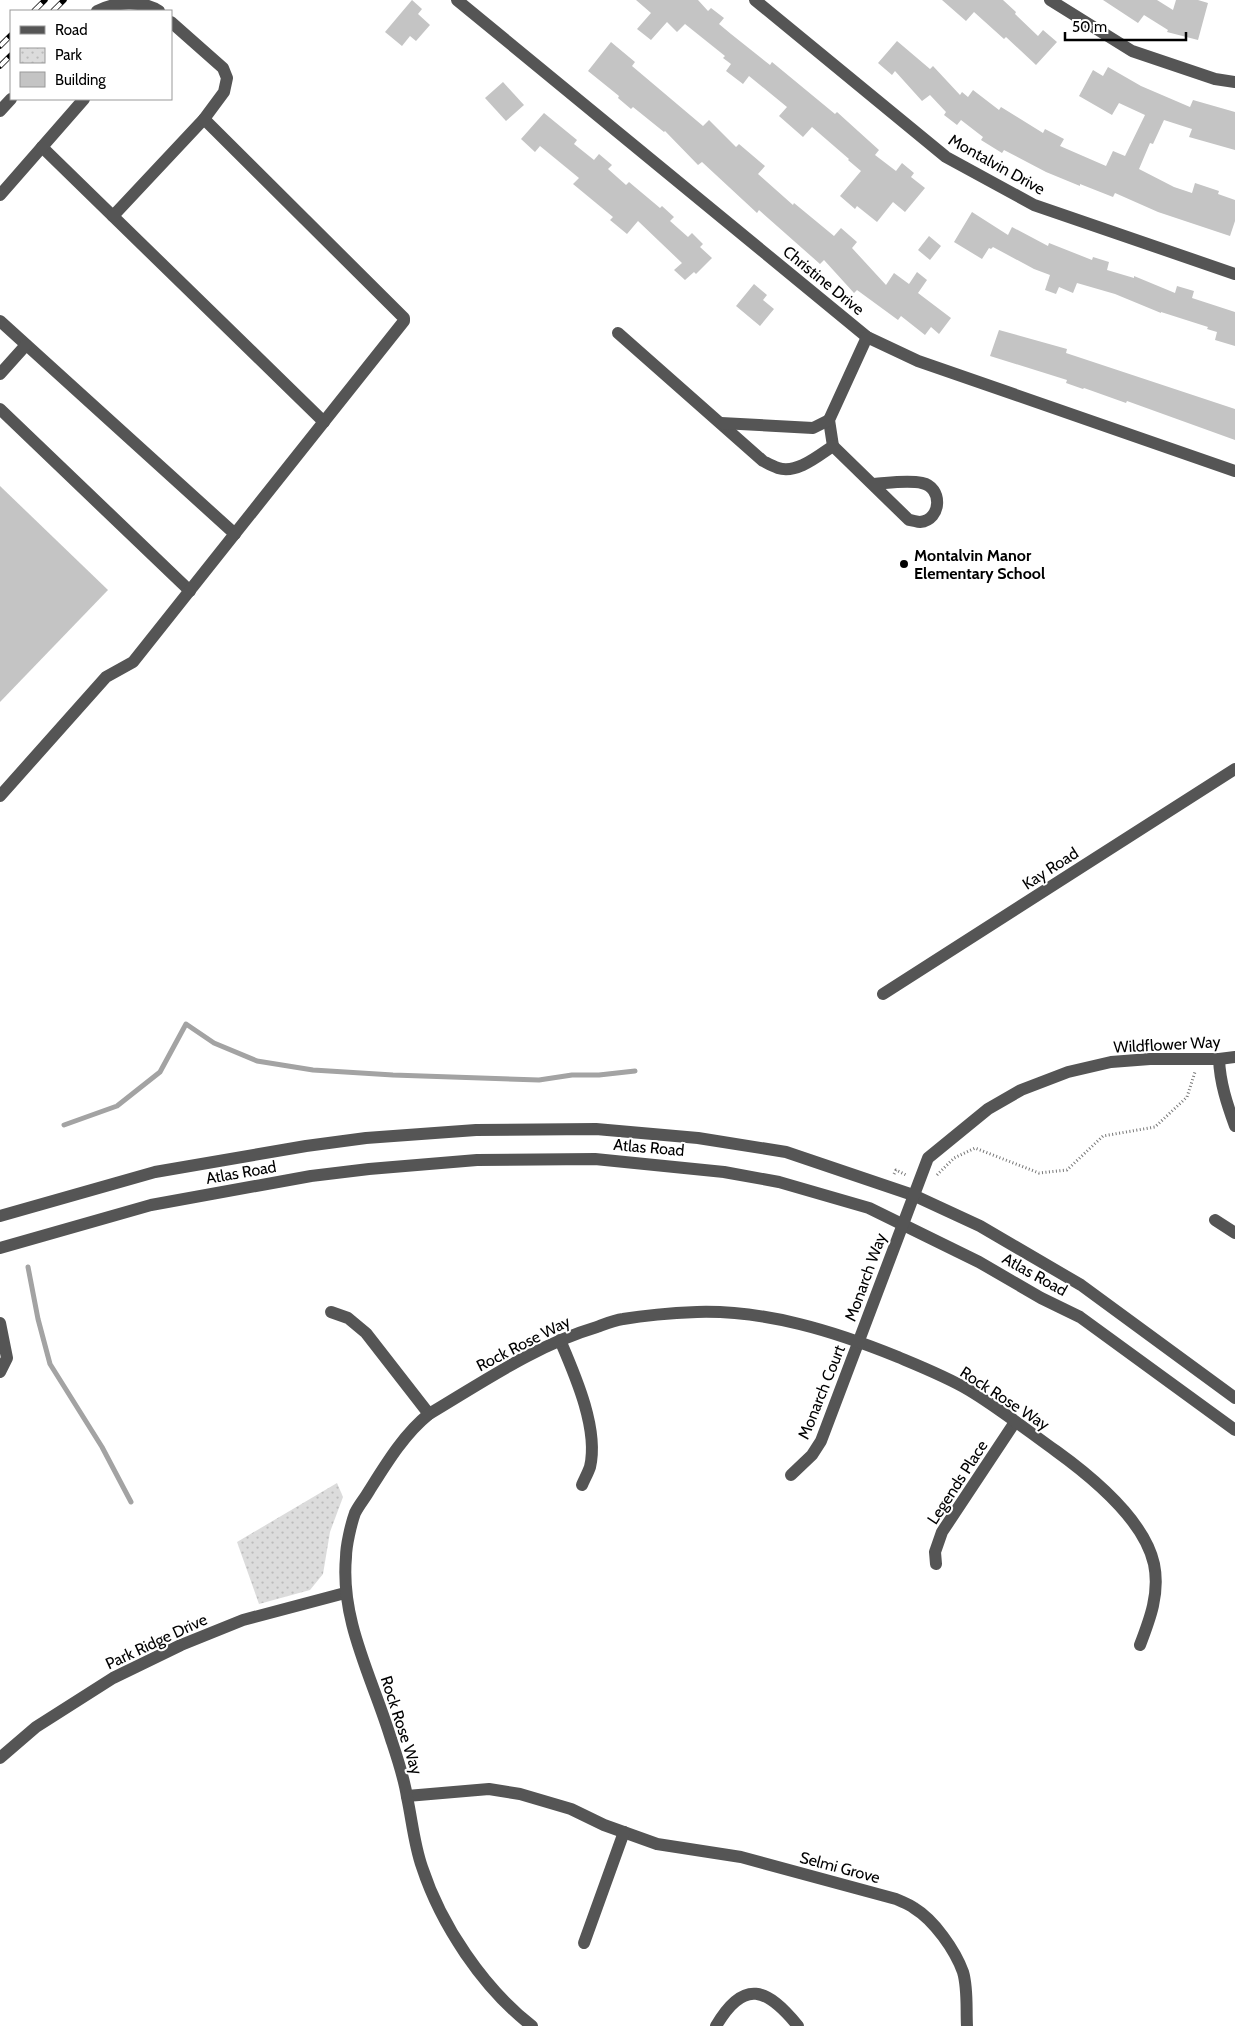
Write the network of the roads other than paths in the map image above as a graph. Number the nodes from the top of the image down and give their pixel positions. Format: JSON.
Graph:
{"nodes":[{"id":1,"x":457,"y":0,"type":"edge"},
{"id":2,"x":755,"y":0,"type":"edge"},
{"id":3,"x":1050,"y":0,"type":"edge"},
{"id":4,"x":99,"y":10,"type":"edge"},
{"id":5,"x":156,"y":10,"type":"edge"},
{"id":6,"x":172,"y":23,"type":"edge"},
{"id":7,"x":1235,"y":82,"type":"edge"},
{"id":8,"x":11,"y":100,"type":"edge"},
{"id":9,"x":83,"y":100,"type":"edge"},
{"id":10,"x":0,"y":111,"type":"edge"},
{"id":11,"x":204,"y":119,"type":"junction"},
{"id":12,"x":42,"y":147,"type":"junction"},
{"id":13,"x":0,"y":195,"type":"edge"},
{"id":14,"x":113,"y":216,"type":"junction"},
{"id":15,"x":1235,"y":274,"type":"edge"},
{"id":16,"x":0,"y":320,"type":"edge"},
{"id":17,"x":618,"y":333,"type":"dead end"},
{"id":18,"x":867,"y":337,"type":"junction"},
{"id":19,"x":26,"y":344,"type":"junction"},
{"id":20,"x":0,"y":374,"type":"edge"},
{"id":21,"x":0,"y":409,"type":"edge"},
{"id":22,"x":829,"y":420,"type":"junction"},
{"id":23,"x":324,"y":422,"type":"junction"},
{"id":24,"x":721,"y":423,"type":"junction"},
{"id":25,"x":833,"y":446,"type":"junction"},
{"id":26,"x":1235,"y":471,"type":"edge"},
{"id":27,"x":874,"y":484,"type":"junction"},
{"id":28,"x":235,"y":534,"type":"junction"},
{"id":29,"x":190,"y":591,"type":"junction"},
{"id":30,"x":1235,"y":769,"type":"edge"},
{"id":31,"x":0,"y":796,"type":"edge"},
{"id":32,"x":883,"y":994,"type":"dead end"},
{"id":33,"x":1235,"y":1056,"type":"edge"},
{"id":34,"x":1219,"y":1059,"type":"junction"},
{"id":35,"x":1235,"y":1126,"type":"edge"},
{"id":36,"x":913,"y":1195,"type":"junction"},
{"id":37,"x":0,"y":1216,"type":"edge"},
{"id":38,"x":1215,"y":1220,"type":"dead end"},
{"id":39,"x":902,"y":1224,"type":"junction"},
{"id":40,"x":1235,"y":1234,"type":"edge"},
{"id":41,"x":0,"y":1248,"type":"edge"},
{"id":42,"x":331,"y":1312,"type":"dead end"},
{"id":43,"x":0,"y":1323,"type":"edge"},
{"id":44,"x":560,"y":1340,"type":"junction"},
{"id":45,"x":860,"y":1342,"type":"junction"},
{"id":46,"x":0,"y":1372,"type":"edge"},
{"id":47,"x":1235,"y":1398,"type":"edge"},
{"id":48,"x":429,"y":1414,"type":"junction"},
{"id":49,"x":1016,"y":1422,"type":"junction"},
{"id":50,"x":1235,"y":1430,"type":"edge"},
{"id":51,"x":791,"y":1475,"type":"dead end"},
{"id":52,"x":582,"y":1485,"type":"dead end"},
{"id":53,"x":936,"y":1564,"type":"dead end"},
{"id":54,"x":345,"y":1593,"type":"junction"},
{"id":55,"x":1140,"y":1645,"type":"dead end"},
{"id":56,"x":0,"y":1758,"type":"edge"},
{"id":57,"x":407,"y":1796,"type":"junction"},
{"id":58,"x":624,"y":1832,"type":"junction"},
{"id":59,"x":584,"y":1943,"type":"dead end"},
{"id":60,"x":532,"y":2026,"type":"edge"},
{"id":61,"x":716,"y":2026,"type":"edge"},
{"id":62,"x":798,"y":2026,"type":"edge"},
{"id":63,"x":967,"y":2026,"type":"edge"}],
"edges":[{"from":1,"to":18,"type":"street","name":"Christine Drive"},
{"from":2,"to":15,"type":"street","name":"Montalvin Drive"},
{"from":3,"to":7,"type":"street"},
{"from":4,"to":5,"type":"street"},
{"from":6,"to":11,"type":"street"},
{"from":8,"to":10,"type":"street"},
{"from":9,"to":12,"type":"street"},
{"from":11,"to":14,"type":"street"},
{"from":11,"to":23,"type":"street"},
{"from":12,"to":13,"type":"street"},
{"from":12,"to":14,"type":"street"},
{"from":14,"to":23,"type":"street"},
{"from":16,"to":19,"type":"street"},
{"from":17,"to":24,"type":"street"},
{"from":18,"to":22,"type":"street"},
{"from":18,"to":26,"type":"street","name":"Christine Drive"},
{"from":19,"to":20,"type":"street"},
{"from":19,"to":28,"type":"street"},
{"from":21,"to":29,"type":"street"},
{"from":22,"to":24,"type":"street"},
{"from":22,"to":25,"type":"street"},
{"from":23,"to":28,"type":"street"},
{"from":24,"to":25,"type":"street"},
{"from":25,"to":27,"type":"street"},
{"from":27,"to":27,"type":"street"},
{"from":28,"to":29,"type":"street"},
{"from":29,"to":31,"type":"street"},
{"from":30,"to":32,"type":"street","name":"Kay Road"},
{"from":33,"to":34,"type":"street","name":"Wildflower Way"},
{"from":34,"to":35,"type":"street"},
{"from":34,"to":36,"type":"street","name":"Wildflower Way"},
{"from":36,"to":37,"type":"street","name":"Atlas Road"},
{"from":36,"to":39,"type":"street","name":"Wildflower Way"},
{"from":36,"to":47,"type":"street","name":"Atlas Road"},
{"from":38,"to":40,"type":"street"},
{"from":39,"to":41,"type":"street","name":"Atlas Road"},
{"from":39,"to":45,"type":"street","name":"Monarch Way"},
{"from":39,"to":50,"type":"street","name":"Atlas Road"},
{"from":42,"to":48,"type":"street"},
{"from":43,"to":46,"type":"street"},
{"from":44,"to":45,"type":"street","name":"Rock Rose Way"},
{"from":44,"to":48,"type":"street","name":"Rock Rose Way"},
{"from":44,"to":52,"type":"street"},
{"from":45,"to":49,"type":"street","name":"Rock Rose Way"},
{"from":45,"to":51,"type":"street","name":"Monarch Court"},
{"from":48,"to":54,"type":"street","name":"Rock Rose Way"},
{"from":49,"to":53,"type":"street","name":"Legends Place"},
{"from":49,"to":55,"type":"street","name":"Rock Rose Way"},
{"from":54,"to":56,"type":"street","name":"Park Ridge Drive"},
{"from":54,"to":57,"type":"street","name":"Rock Rose Way"},
{"from":57,"to":58,"type":"street","name":"Selmi Grove"},
{"from":57,"to":60,"type":"street","name":"Rock Rose Way"},
{"from":58,"to":59,"type":"street"},
{"from":58,"to":63,"type":"street","name":"Selmi Grove"},
{"from":61,"to":62,"type":"street"}]}
